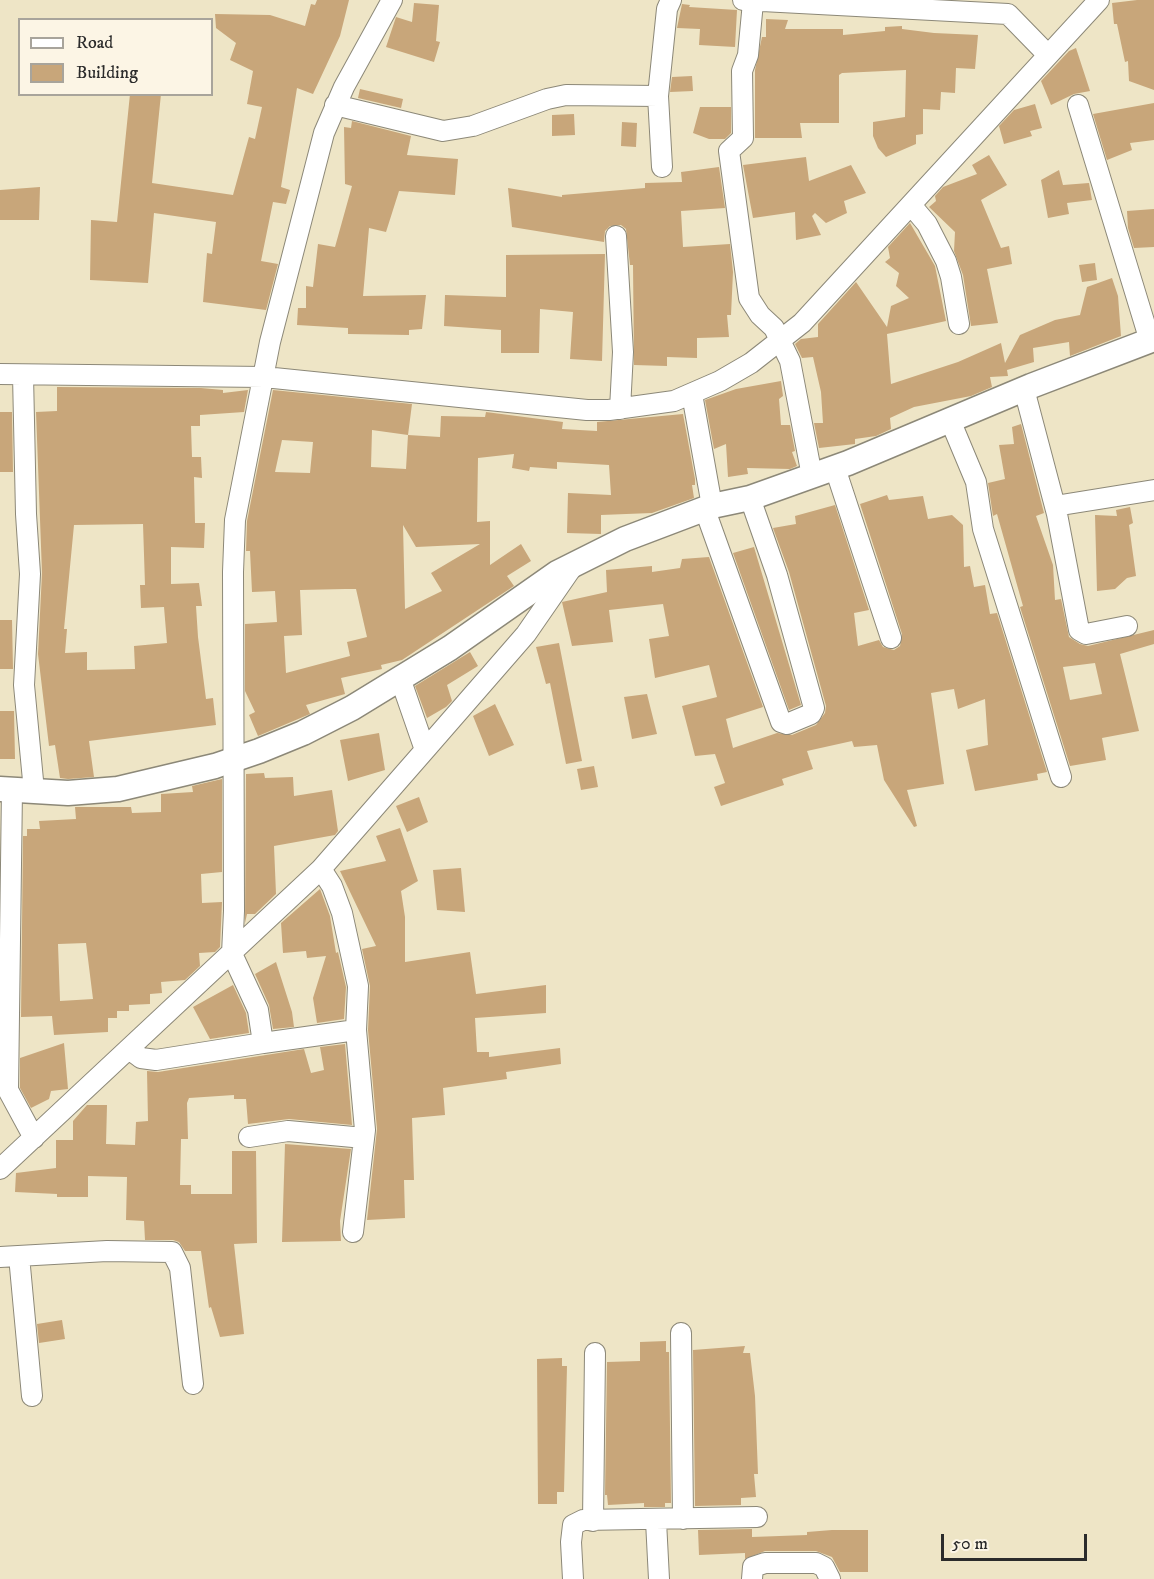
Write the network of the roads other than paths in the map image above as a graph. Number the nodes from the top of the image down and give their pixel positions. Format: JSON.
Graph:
{"nodes":[{"id":1,"x":392,"y":0,"type":"edge"},
{"id":2,"x":671,"y":0,"type":"edge"},
{"id":3,"x":1099,"y":0,"type":"edge"},
{"id":4,"x":748,"y":1,"type":"edge"},
{"id":5,"x":1044,"y":50,"type":"junction"},
{"id":6,"x":658,"y":96,"type":"junction"},
{"id":7,"x":335,"y":105,"type":"junction"},
{"id":8,"x":1078,"y":105,"type":"dead end"},
{"id":9,"x":662,"y":167,"type":"dead end"},
{"id":10,"x":911,"y":205,"type":"junction"},
{"id":11,"x":616,"y":236,"type":"dead end"},
{"id":12,"x":959,"y":324,"type":"dead end"},
{"id":13,"x":772,"y":328,"type":"junction"},
{"id":14,"x":1152,"y":340,"type":"edge"},
{"id":15,"x":265,"y":372,"type":"junction"},
{"id":16,"x":0,"y":374,"type":"edge"},
{"id":17,"x":24,"y":375,"type":"junction"},
{"id":18,"x":692,"y":394,"type":"junction"},
{"id":19,"x":1028,"y":403,"type":"junction"},
{"id":20,"x":620,"y":405,"type":"junction"},
{"id":21,"x":954,"y":431,"type":"junction"},
{"id":22,"x":812,"y":477,"type":"junction"},
{"id":23,"x":839,"y":479,"type":"junction"},
{"id":24,"x":1154,"y":490,"type":"edge"},
{"id":25,"x":1055,"y":507,"type":"junction"},
{"id":26,"x":754,"y":510,"type":"junction"},
{"id":27,"x":711,"y":521,"type":"junction"},
{"id":28,"x":573,"y":566,"type":"junction"},
{"id":29,"x":1127,"y":626,"type":"dead end"},
{"id":30,"x":891,"y":638,"type":"dead end"},
{"id":31,"x":400,"y":678,"type":"junction"},
{"id":32,"x":425,"y":750,"type":"junction"},
{"id":33,"x":234,"y":759,"type":"junction"},
{"id":34,"x":1061,"y":777,"type":"dead end"},
{"id":35,"x":15,"y":790,"type":"edge"},
{"id":36,"x":326,"y":877,"type":"junction"},
{"id":37,"x":236,"y":963,"type":"junction"},
{"id":38,"x":356,"y":1030,"type":"junction"},
{"id":39,"x":262,"y":1043,"type":"junction"},
{"id":40,"x":134,"y":1053,"type":"junction"},
{"id":41,"x":249,"y":1137,"type":"dead end"},
{"id":42,"x":34,"y":1138,"type":"junction"},
{"id":43,"x":364,"y":1138,"type":"junction"},
{"id":44,"x":0,"y":1169,"type":"edge"},
{"id":45,"x":353,"y":1232,"type":"dead end"},
{"id":46,"x":10,"y":1257,"type":"edge"},
{"id":47,"x":681,"y":1333,"type":"dead end"},
{"id":48,"x":595,"y":1353,"type":"dead end"},
{"id":49,"x":193,"y":1384,"type":"dead end"},
{"id":50,"x":32,"y":1396,"type":"dead end"},
{"id":51,"x":757,"y":1517,"type":"dead end"},
{"id":52,"x":683,"y":1519,"type":"junction"},
{"id":53,"x":593,"y":1521,"type":"junction"},
{"id":54,"x":656,"y":1521,"type":"junction"},
{"id":55,"x":573,"y":1579,"type":"edge"},
{"id":56,"x":659,"y":1579,"type":"edge"},
{"id":57,"x":752,"y":1579,"type":"edge"},
{"id":58,"x":830,"y":1579,"type":"edge"}],
"edges":[{"from":1,"to":7,"type":"street"},
{"from":2,"to":6,"type":"street"},
{"from":3,"to":5,"type":"street"},
{"from":4,"to":5,"type":"street"},
{"from":4,"to":13,"type":"street"},
{"from":5,"to":10,"type":"street"},
{"from":6,"to":7,"type":"street"},
{"from":6,"to":9,"type":"street"},
{"from":7,"to":15,"type":"street"},
{"from":8,"to":14,"type":"street"},
{"from":10,"to":12,"type":"street"},
{"from":10,"to":13,"type":"street"},
{"from":11,"to":20,"type":"street"},
{"from":13,"to":18,"type":"street"},
{"from":13,"to":22,"type":"street"},
{"from":14,"to":19,"type":"street"},
{"from":15,"to":17,"type":"street"},
{"from":15,"to":20,"type":"street"},
{"from":15,"to":33,"type":"street"},
{"from":16,"to":17,"type":"street"},
{"from":17,"to":35,"type":"street"},
{"from":18,"to":20,"type":"street"},
{"from":18,"to":27,"type":"street"},
{"from":19,"to":21,"type":"street"},
{"from":19,"to":25,"type":"street"},
{"from":21,"to":23,"type":"street"},
{"from":21,"to":34,"type":"street"},
{"from":22,"to":23,"type":"street"},
{"from":22,"to":26,"type":"street"},
{"from":23,"to":30,"type":"street"},
{"from":24,"to":25,"type":"street"},
{"from":25,"to":29,"type":"street"},
{"from":26,"to":27,"type":"street"},
{"from":26,"to":27,"type":"street"},
{"from":27,"to":28,"type":"street"},
{"from":28,"to":31,"type":"street"},
{"from":28,"to":32,"type":"street"},
{"from":31,"to":32,"type":"street"},
{"from":31,"to":33,"type":"street"},
{"from":32,"to":36,"type":"street"},
{"from":33,"to":35,"type":"street"},
{"from":33,"to":37,"type":"street"},
{"from":35,"to":42,"type":"street"},
{"from":36,"to":37,"type":"street"},
{"from":36,"to":38,"type":"street"},
{"from":37,"to":39,"type":"street"},
{"from":37,"to":40,"type":"street"},
{"from":38,"to":39,"type":"street"},
{"from":38,"to":43,"type":"street"},
{"from":39,"to":40,"type":"street"},
{"from":40,"to":42,"type":"street"},
{"from":41,"to":43,"type":"street"},
{"from":42,"to":44,"type":"street"},
{"from":43,"to":45,"type":"street"},
{"from":46,"to":49,"type":"street"},
{"from":46,"to":50,"type":"street"},
{"from":47,"to":52,"type":"street"},
{"from":48,"to":53,"type":"street"},
{"from":51,"to":52,"type":"street"},
{"from":52,"to":54,"type":"street"},
{"from":53,"to":54,"type":"street"},
{"from":53,"to":55,"type":"street"},
{"from":54,"to":56,"type":"street"},
{"from":57,"to":58,"type":"street"}]}
